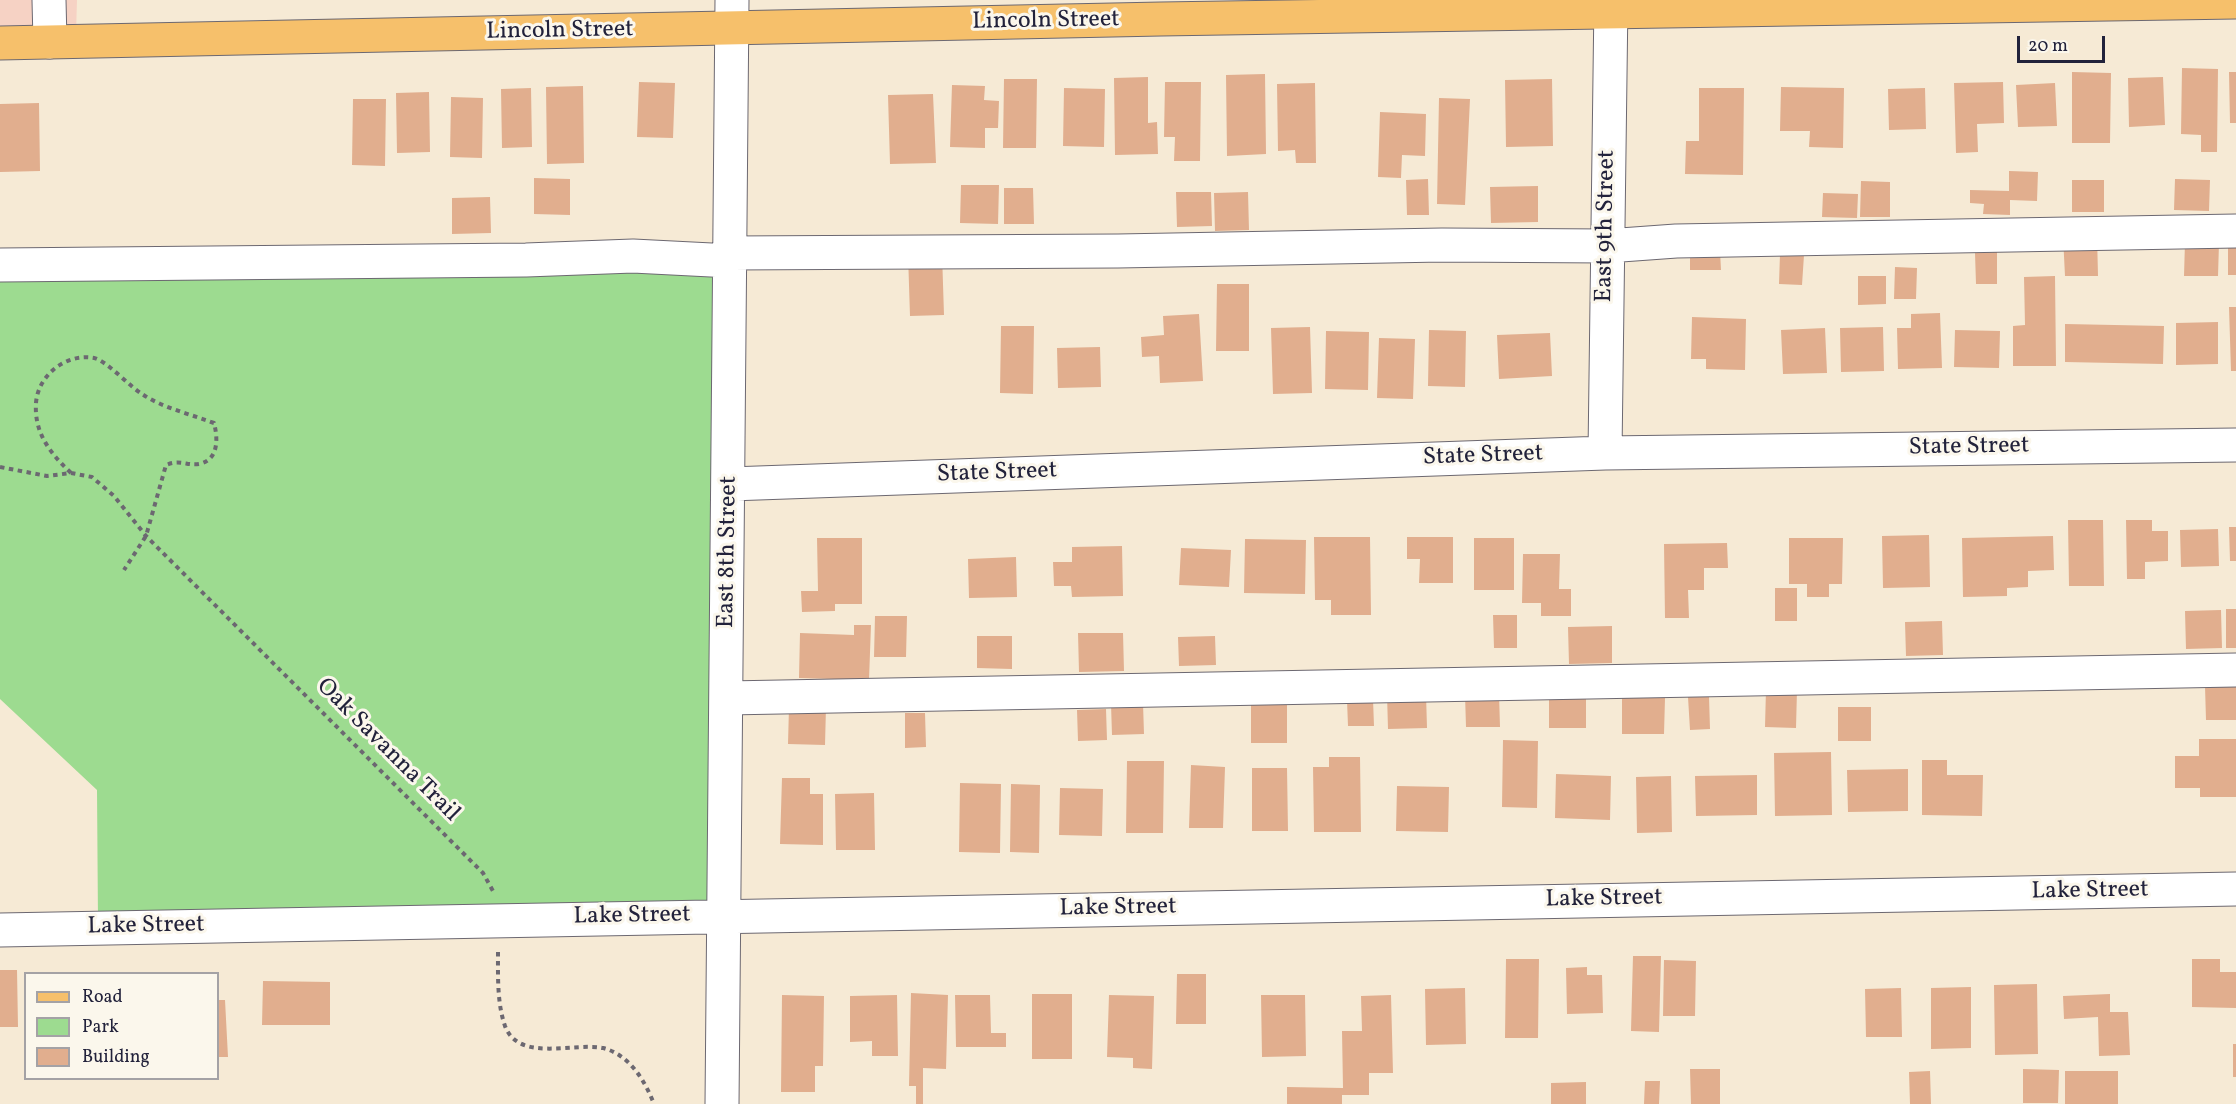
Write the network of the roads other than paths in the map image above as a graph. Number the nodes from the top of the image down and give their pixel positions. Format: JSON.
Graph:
{"nodes":[{"id":1,"x":49,"y":0,"type":"edge"},
{"id":2,"x":2236,"y":2,"type":"edge"},
{"id":3,"x":1611,"y":6,"type":"edge"},
{"id":4,"x":1161,"y":9,"type":"edge"},
{"id":5,"x":732,"y":15,"type":"edge"},
{"id":6,"x":50,"y":42,"type":"junction"},
{"id":7,"x":0,"y":43,"type":"edge"},
{"id":8,"x":2236,"y":231,"type":"edge"},
{"id":9,"x":1607,"y":246,"type":"junction"},
{"id":10,"x":731,"y":257,"type":"junction"},
{"id":11,"x":0,"y":265,"type":"edge"},
{"id":12,"x":2236,"y":445,"type":"edge"},
{"id":13,"x":1605,"y":453,"type":"junction"},
{"id":14,"x":730,"y":484,"type":"junction"},
{"id":15,"x":2236,"y":670,"type":"edge"},
{"id":16,"x":727,"y":698,"type":"junction"},
{"id":17,"x":2236,"y":889,"type":"edge"},
{"id":18,"x":724,"y":915,"type":"junction"},
{"id":19,"x":0,"y":930,"type":"edge"},
{"id":20,"x":722,"y":1104,"type":"edge"}],
"edges":[{"from":1,"to":6,"type":"street"},
{"from":2,"to":3,"type":"main road","name":"Lincoln Street"},
{"from":3,"to":4,"type":"main road","name":"Lincoln Street"},
{"from":3,"to":9,"type":"street","name":"East 9th Street"},
{"from":4,"to":5,"type":"main road","name":"Lincoln Street"},
{"from":5,"to":6,"type":"main road","name":"Lincoln Street"},
{"from":5,"to":10,"type":"street","name":"East 8th Street"},
{"from":6,"to":7,"type":"main road","name":"Lincoln Street"},
{"from":8,"to":9,"type":"street"},
{"from":9,"to":10,"type":"street"},
{"from":9,"to":13,"type":"street","name":"East 9th Street"},
{"from":10,"to":11,"type":"street"},
{"from":10,"to":14,"type":"street","name":"East 8th Street"},
{"from":12,"to":13,"type":"street","name":"State Street"},
{"from":13,"to":14,"type":"street","name":"State Street"},
{"from":14,"to":16,"type":"street","name":"East 8th Street"},
{"from":15,"to":16,"type":"street"},
{"from":16,"to":18,"type":"street","name":"East 8th Street"},
{"from":17,"to":18,"type":"street","name":"Lake Street"},
{"from":18,"to":19,"type":"street","name":"Lake Street"},
{"from":18,"to":20,"type":"street","name":"East 8th Street"}]}
